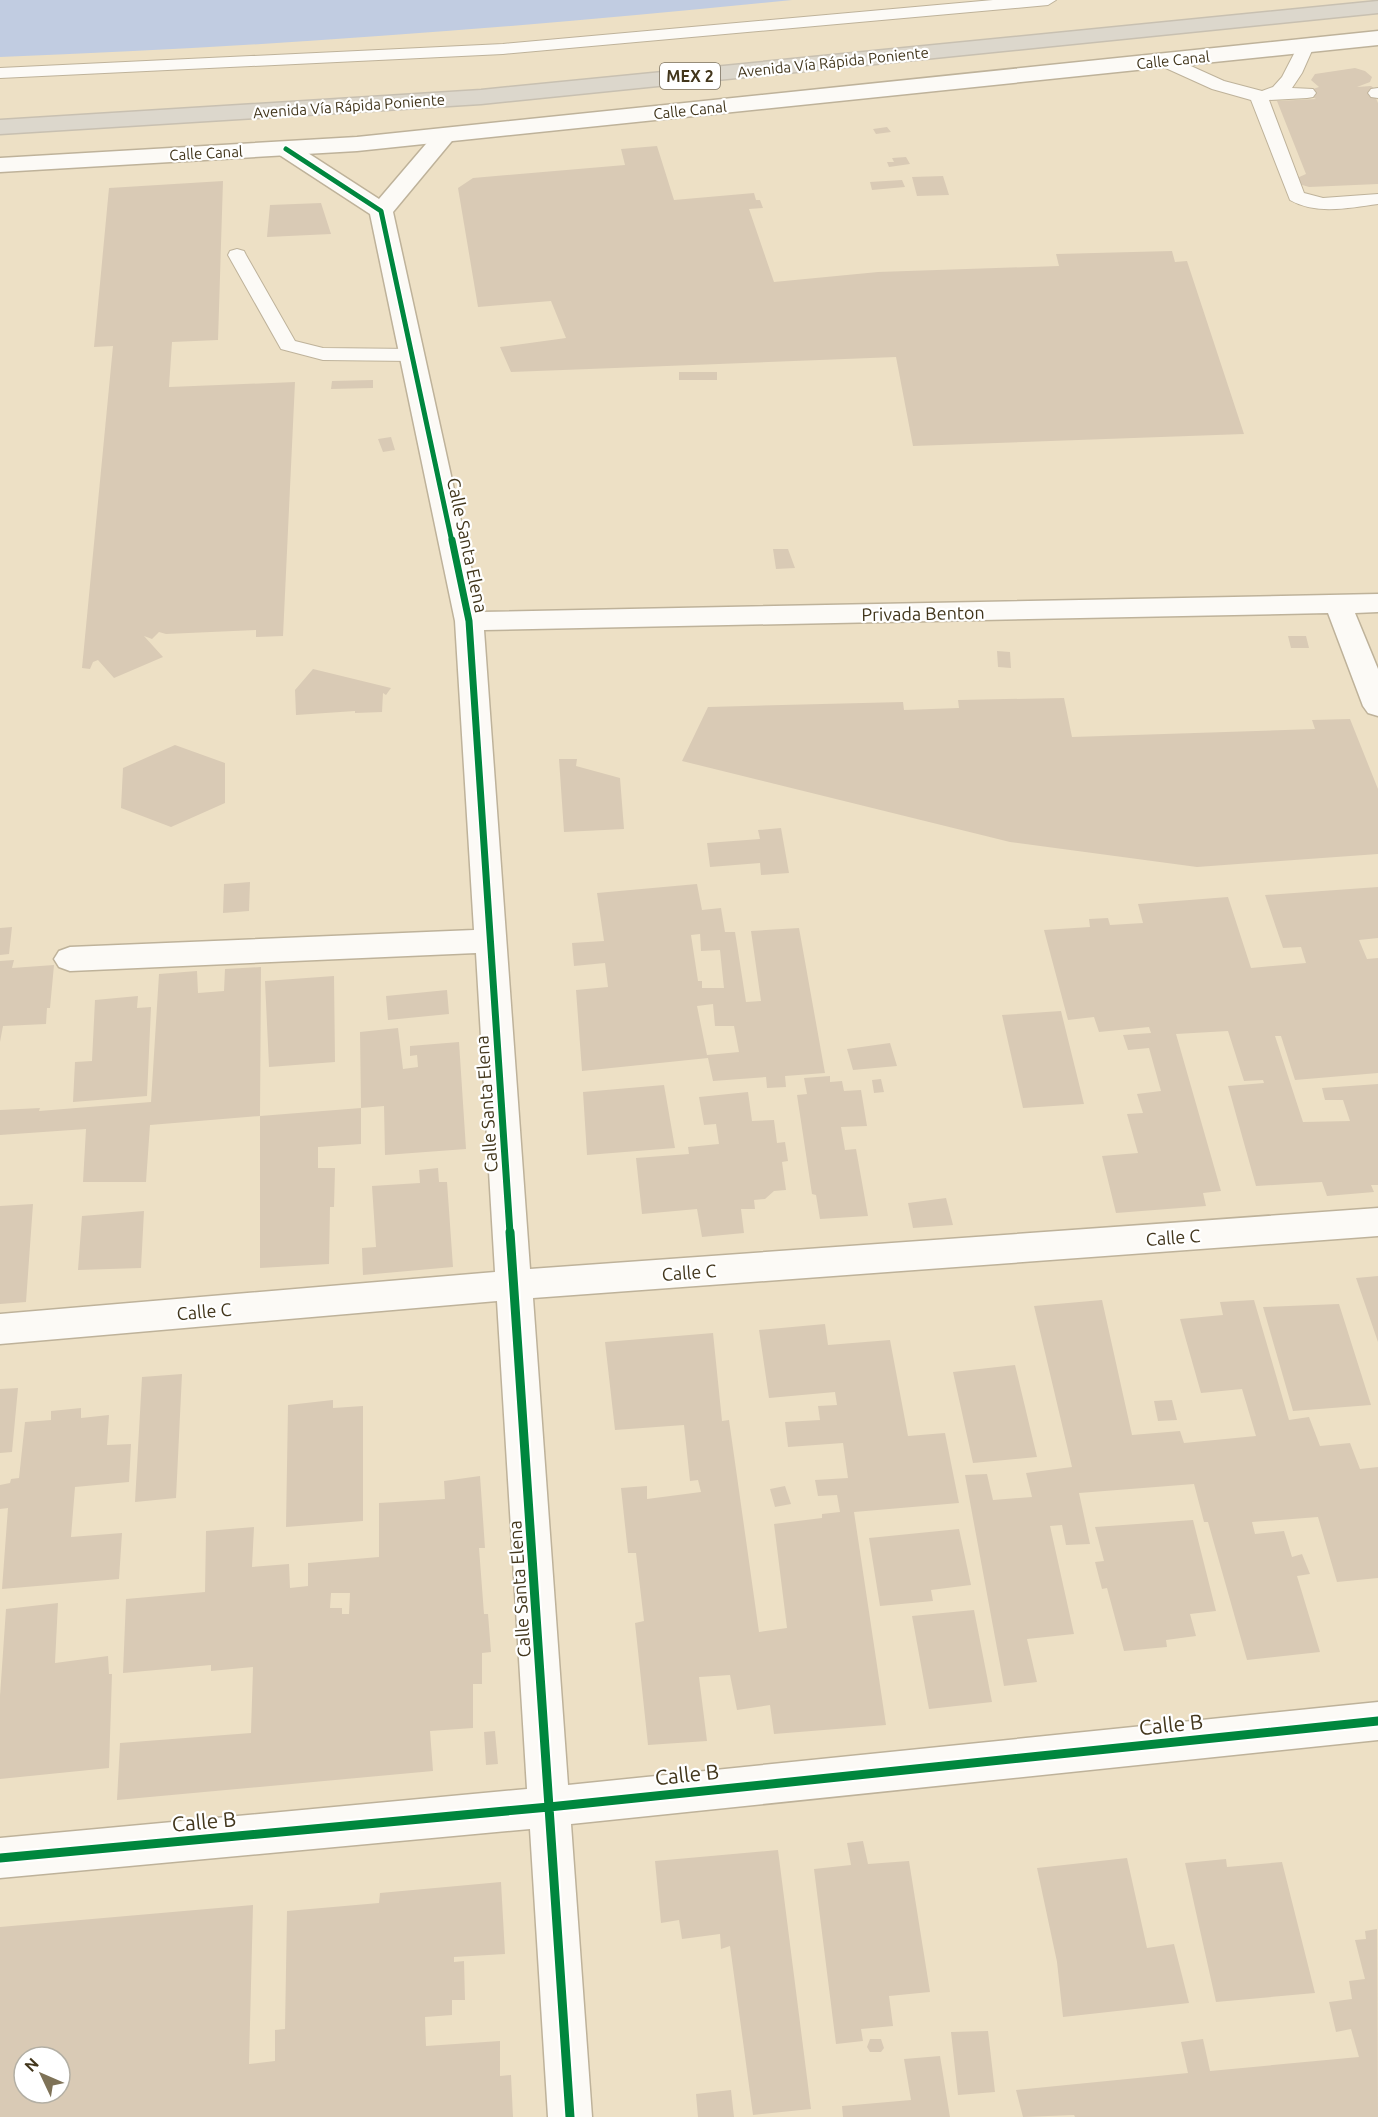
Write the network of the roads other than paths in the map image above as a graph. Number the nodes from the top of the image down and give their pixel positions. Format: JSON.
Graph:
{"nodes":[{"id":1,"x":1047,"y":0,"type":"edge"},
{"id":2,"x":1378,"y":7,"type":"edge"},
{"id":3,"x":1378,"y":38,"type":"edge"},
{"id":4,"x":1332,"y":43,"type":"junction"},
{"id":5,"x":1306,"y":46,"type":"junction"},
{"id":6,"x":1378,"y":55,"type":"edge"},
{"id":7,"x":1164,"y":60,"type":"junction"},
{"id":8,"x":0,"y":73,"type":"edge"},
{"id":9,"x":1307,"y":93,"type":"dead end"},
{"id":10,"x":1266,"y":95,"type":"junction"},
{"id":11,"x":0,"y":127,"type":"edge"},
{"id":12,"x":445,"y":135,"type":"junction"},
{"id":13,"x":286,"y":149,"type":"junction"},
{"id":14,"x":0,"y":165,"type":"edge"},
{"id":15,"x":1378,"y":200,"type":"edge"},
{"id":16,"x":381,"y":211,"type":"junction"},
{"id":17,"x":237,"y":255,"type":"dead end"},
{"id":18,"x":412,"y":355,"type":"junction"},
{"id":19,"x":1378,"y":603,"type":"edge"},
{"id":20,"x":1338,"y":604,"type":"junction"},
{"id":21,"x":469,"y":621,"type":"junction"},
{"id":22,"x":1378,"y":706,"type":"edge"},
{"id":23,"x":490,"y":942,"type":"junction"},
{"id":24,"x":70,"y":959,"type":"dead end"},
{"id":25,"x":1378,"y":1222,"type":"edge"},
{"id":26,"x":513,"y":1285,"type":"junction"},
{"id":27,"x":0,"y":1329,"type":"edge"},
{"id":28,"x":1378,"y":1721,"type":"edge"},
{"id":29,"x":549,"y":1807,"type":"junction"},
{"id":30,"x":0,"y":1858,"type":"edge"},
{"id":31,"x":570,"y":2117,"type":"edge"}],
"edges":[{"from":1,"to":8,"type":"lane"},
{"from":2,"to":11,"type":"highway","name":"Avenida Vía Rápida Poniente","number":"MEX 2"},
{"from":3,"to":4,"type":"street","name":"Calle Canal"},
{"from":4,"to":5,"type":"street","name":"Calle Canal"},
{"from":4,"to":6,"type":"street"},
{"from":5,"to":7,"type":"street","name":"Calle Canal"},
{"from":5,"to":10,"type":"lane"},
{"from":7,"to":10,"type":"lane"},
{"from":7,"to":12,"type":"street","name":"Calle Canal"},
{"from":9,"to":10,"type":"lane"},
{"from":10,"to":15,"type":"lane"},
{"from":12,"to":13,"type":"street","name":"Calle Canal"},
{"from":12,"to":16,"type":"street"},
{"from":13,"to":14,"type":"street","name":"Calle Canal"},
{"from":13,"to":16,"type":"street"},
{"from":16,"to":18,"type":"street","name":"Calle Santa Elena"},
{"from":17,"to":18,"type":"lane"},
{"from":18,"to":21,"type":"street","name":"Calle Santa Elena"},
{"from":19,"to":20,"type":"street","name":"Privada Benton"},
{"from":20,"to":21,"type":"street","name":"Privada Benton"},
{"from":20,"to":22,"type":"street"},
{"from":21,"to":23,"type":"street","name":"Calle Santa Elena"},
{"from":23,"to":24,"type":"street"},
{"from":23,"to":26,"type":"street","name":"Calle Santa Elena"},
{"from":25,"to":26,"type":"street","name":"Calle C"},
{"from":26,"to":27,"type":"street","name":"Calle C"},
{"from":26,"to":29,"type":"street","name":"Calle Santa Elena"},
{"from":28,"to":29,"type":"street","name":"Calle B"},
{"from":29,"to":30,"type":"street","name":"Calle B"},
{"from":29,"to":31,"type":"street","name":"Calle Santa Elena"}]}
